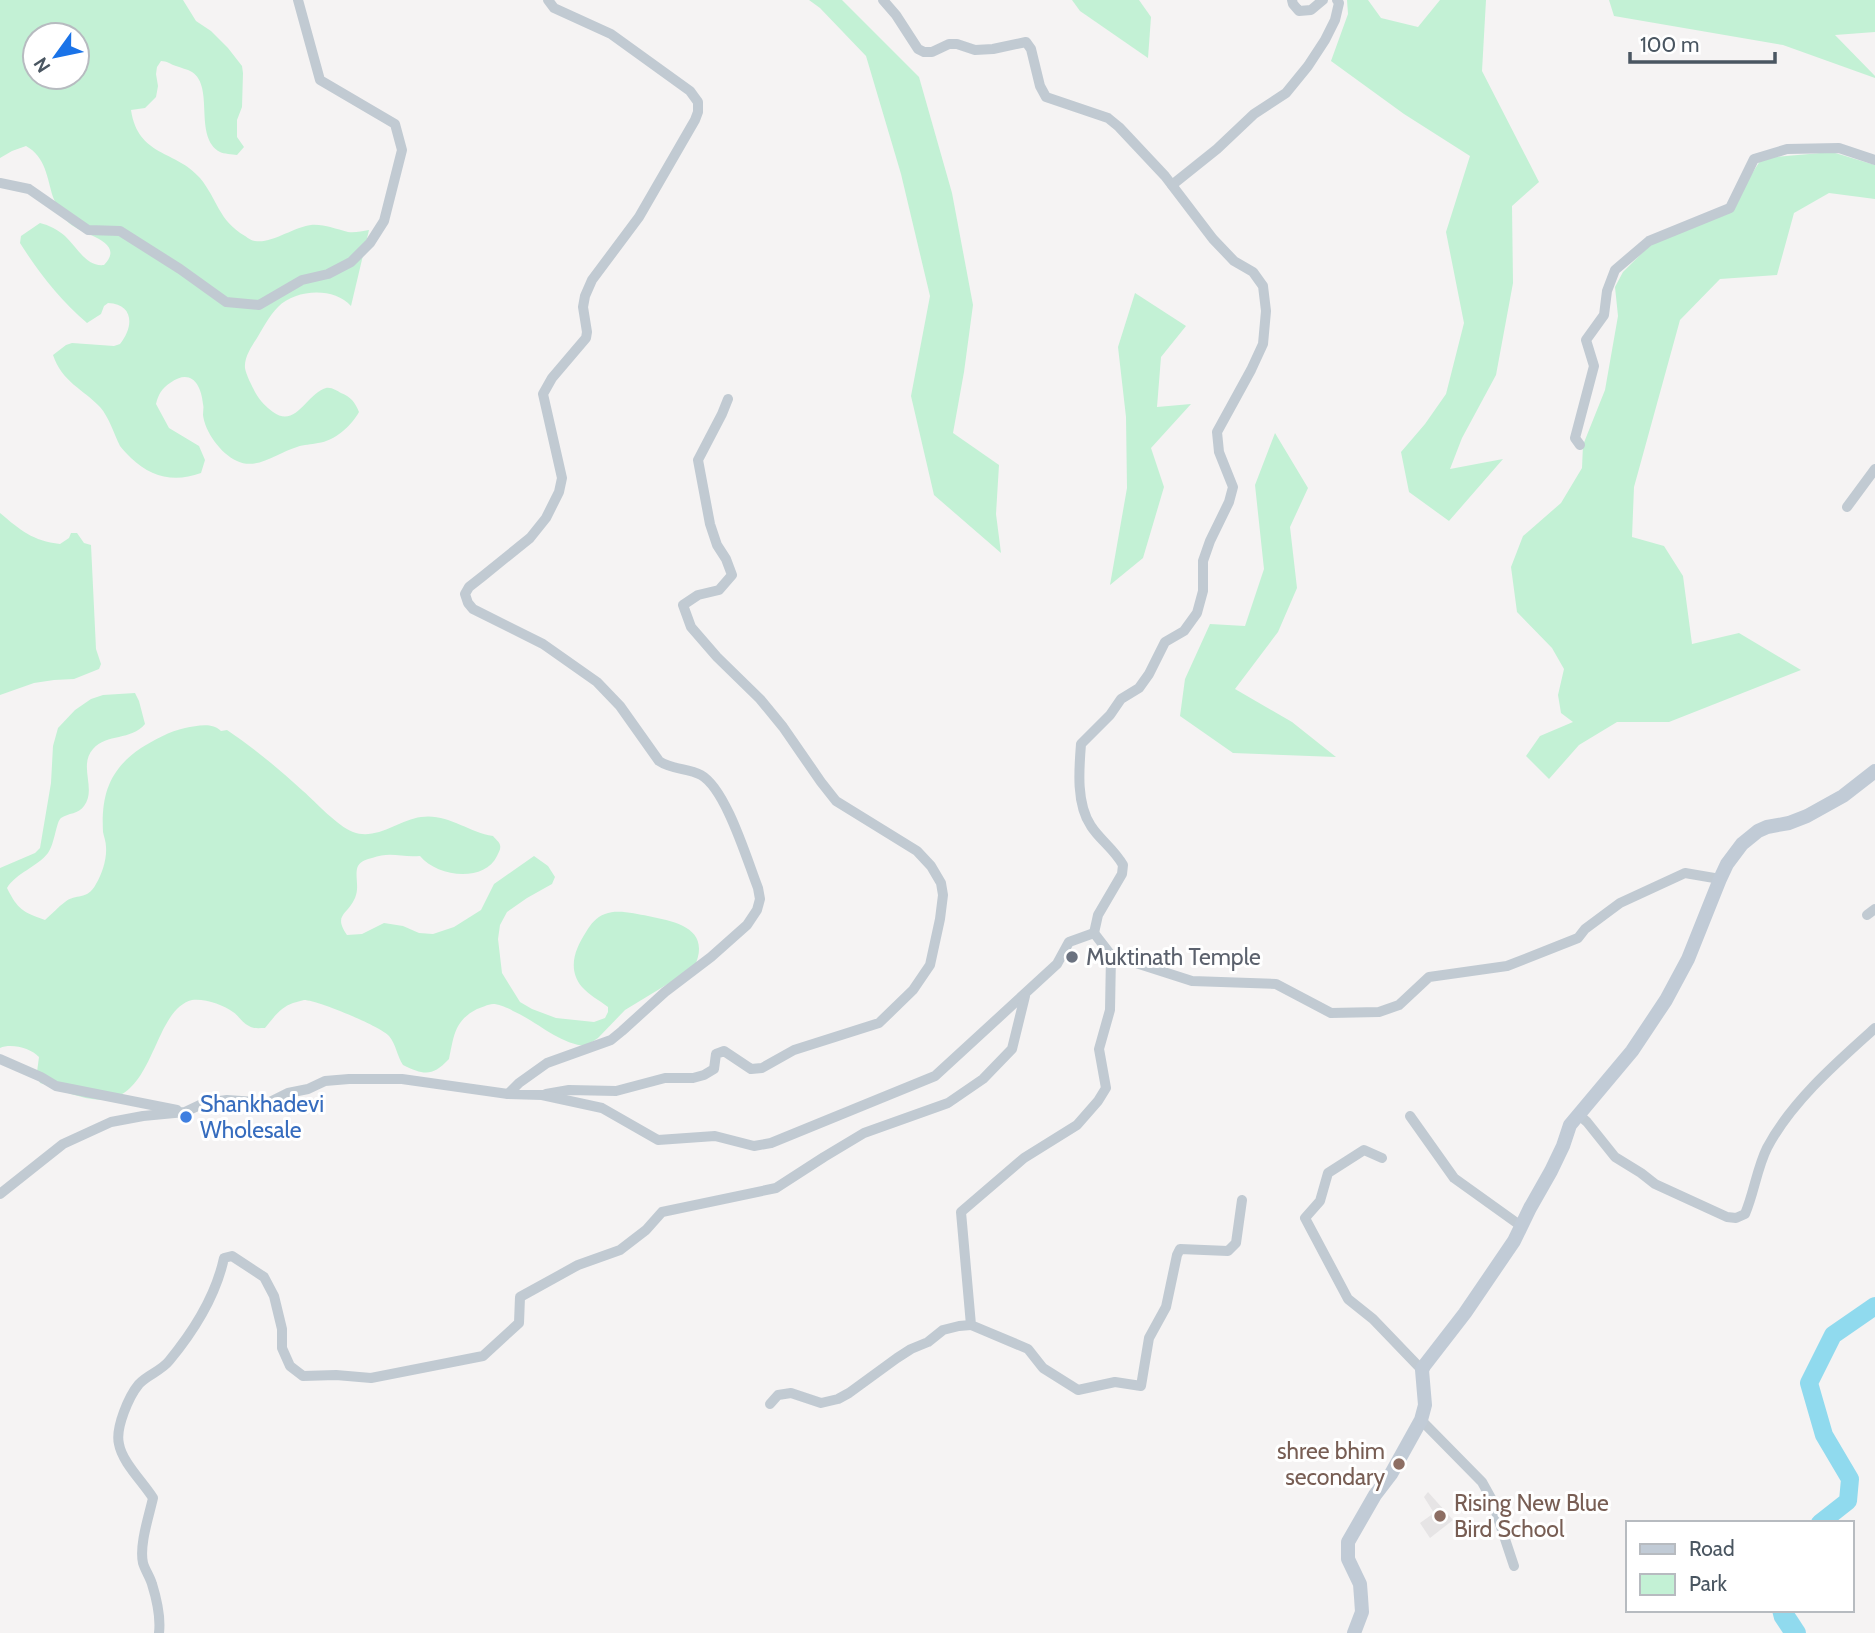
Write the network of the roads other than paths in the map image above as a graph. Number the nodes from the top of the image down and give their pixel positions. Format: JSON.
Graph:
{"nodes":[{"id":1,"x":298,"y":0,"type":"edge"},
{"id":2,"x":548,"y":0,"type":"edge"},
{"id":3,"x":883,"y":0,"type":"edge"},
{"id":4,"x":1292,"y":0,"type":"edge"},
{"id":5,"x":1323,"y":0,"type":"edge"},
{"id":6,"x":1337,"y":0,"type":"edge"},
{"id":7,"x":1875,"y":160,"type":"edge"},
{"id":8,"x":0,"y":183,"type":"edge"},
{"id":9,"x":1172,"y":186,"type":"junction"},
{"id":10,"x":728,"y":399,"type":"dead end"},
{"id":11,"x":1580,"y":445,"type":"dead end"},
{"id":12,"x":1875,"y":469,"type":"edge"},
{"id":13,"x":1847,"y":507,"type":"dead end"},
{"id":14,"x":1875,"y":771,"type":"edge"},
{"id":15,"x":1720,"y":879,"type":"junction"},
{"id":16,"x":1094,"y":933,"type":"junction"},
{"id":17,"x":1111,"y":955,"type":"junction"},
{"id":18,"x":1025,"y":995,"type":"junction"},
{"id":19,"x":1875,"y":1028,"type":"edge"},
{"id":20,"x":0,"y":1059,"type":"edge"},
{"id":21,"x":508,"y":1094,"type":"junction"},
{"id":22,"x":542,"y":1095,"type":"junction"},
{"id":23,"x":185,"y":1112,"type":"junction"},
{"id":24,"x":1578,"y":1114,"type":"junction"},
{"id":25,"x":1410,"y":1116,"type":"dead end"},
{"id":26,"x":1382,"y":1158,"type":"dead end"},
{"id":27,"x":0,"y":1194,"type":"edge"},
{"id":28,"x":1242,"y":1200,"type":"dead end"},
{"id":29,"x":1521,"y":1226,"type":"junction"},
{"id":30,"x":971,"y":1325,"type":"junction"},
{"id":31,"x":1422,"y":1370,"type":"junction"},
{"id":32,"x":770,"y":1404,"type":"dead end"},
{"id":33,"x":1421,"y":1420,"type":"junction"},
{"id":34,"x":1514,"y":1566,"type":"dead end"},
{"id":35,"x":159,"y":1633,"type":"edge"},
{"id":36,"x":1354,"y":1633,"type":"edge"}],
"edges":[{"from":1,"to":8,"type":"street"},
{"from":2,"to":21,"type":"street"},
{"from":3,"to":9,"type":"street"},
{"from":4,"to":5,"type":"street"},
{"from":6,"to":9,"type":"street"},
{"from":7,"to":11,"type":"street"},
{"from":9,"to":16,"type":"street"},
{"from":10,"to":22,"type":"street"},
{"from":12,"to":13,"type":"street"},
{"from":14,"to":15,"type":"street"},
{"from":15,"to":17,"type":"street"},
{"from":15,"to":24,"type":"street"},
{"from":16,"to":17,"type":"street"},
{"from":16,"to":18,"type":"street"},
{"from":17,"to":30,"type":"street"},
{"from":18,"to":22,"type":"street"},
{"from":18,"to":35,"type":"street"},
{"from":19,"to":24,"type":"street"},
{"from":20,"to":23,"type":"street"},
{"from":21,"to":22,"type":"street"},
{"from":21,"to":23,"type":"street"},
{"from":23,"to":27,"type":"street"},
{"from":24,"to":29,"type":"street"},
{"from":25,"to":29,"type":"street"},
{"from":26,"to":31,"type":"street"},
{"from":28,"to":30,"type":"street"},
{"from":29,"to":31,"type":"street"},
{"from":30,"to":32,"type":"street"},
{"from":31,"to":33,"type":"street"},
{"from":33,"to":34,"type":"street"},
{"from":33,"to":36,"type":"street"}]}
